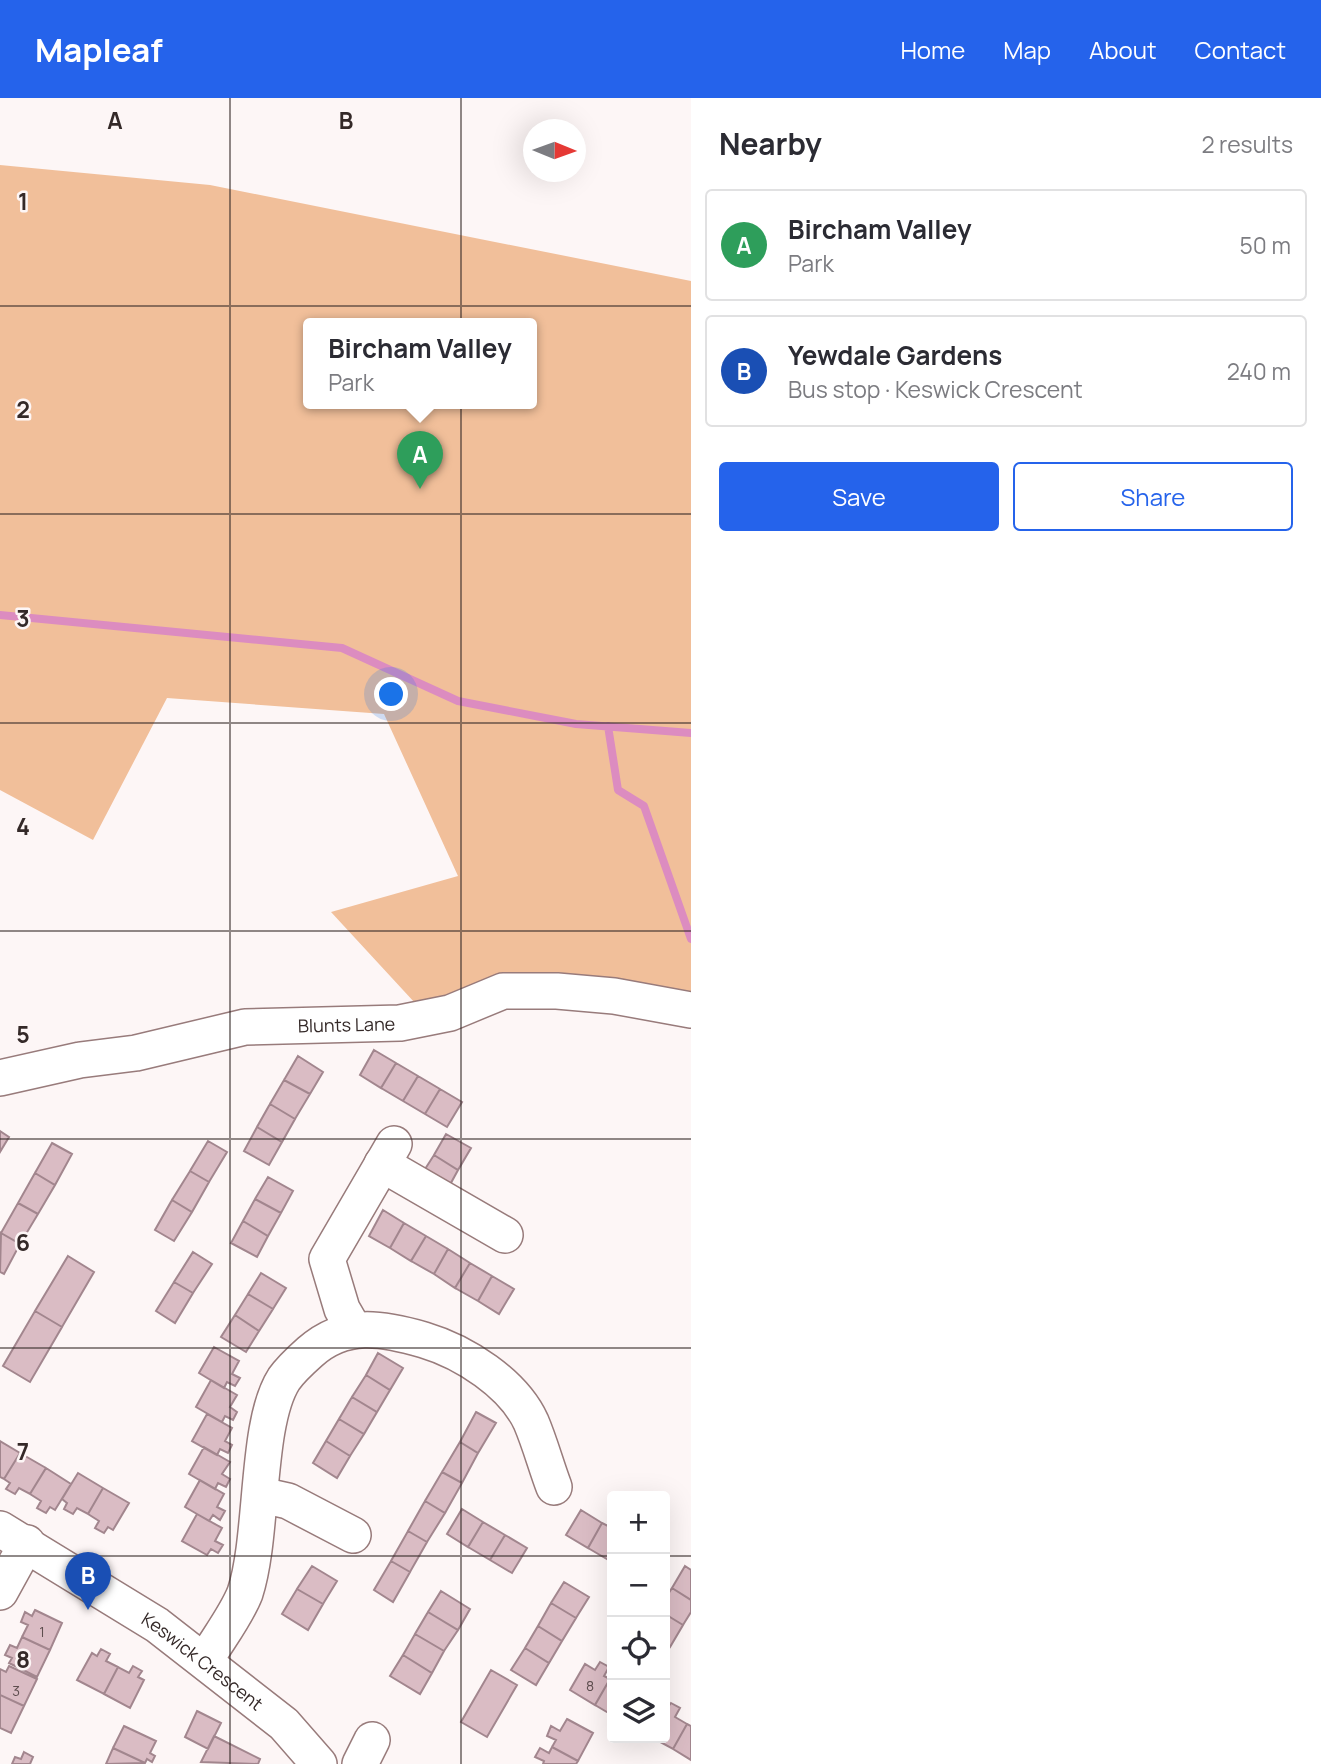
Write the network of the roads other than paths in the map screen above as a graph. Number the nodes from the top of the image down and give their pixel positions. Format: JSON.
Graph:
{"nodes":[{"id":1,"x":691,"y":1010,"type":"edge"},
{"id":2,"x":0,"y":1078,"type":"edge"},
{"id":3,"x":505,"y":1235,"type":"dead end"},
{"id":4,"x":353,"y":1328,"type":"junction"},
{"id":5,"x":554,"y":1487,"type":"dead end"},
{"id":6,"x":261,"y":1495,"type":"junction"},
{"id":7,"x":353,"y":1535,"type":"dead end"},
{"id":8,"x":13,"y":1536,"type":"edge"},
{"id":9,"x":0,"y":1592,"type":"edge"},
{"id":10,"x":205,"y":1661,"type":"junction"},
{"id":11,"x":319,"y":1764,"type":"edge"}],
"edges":[{"from":1,"to":2,"type":"street","name":"Blunts Lane"},
{"from":3,"to":4,"type":"street"},
{"from":4,"to":5,"type":"street"},
{"from":4,"to":6,"type":"street"},
{"from":6,"to":7,"type":"street"},
{"from":6,"to":10,"type":"street"},
{"from":8,"to":9,"type":"street"},
{"from":8,"to":10,"type":"street","name":"Keswick Crescent"},
{"from":10,"to":11,"type":"street","name":"Keswick Crescent"}]}
